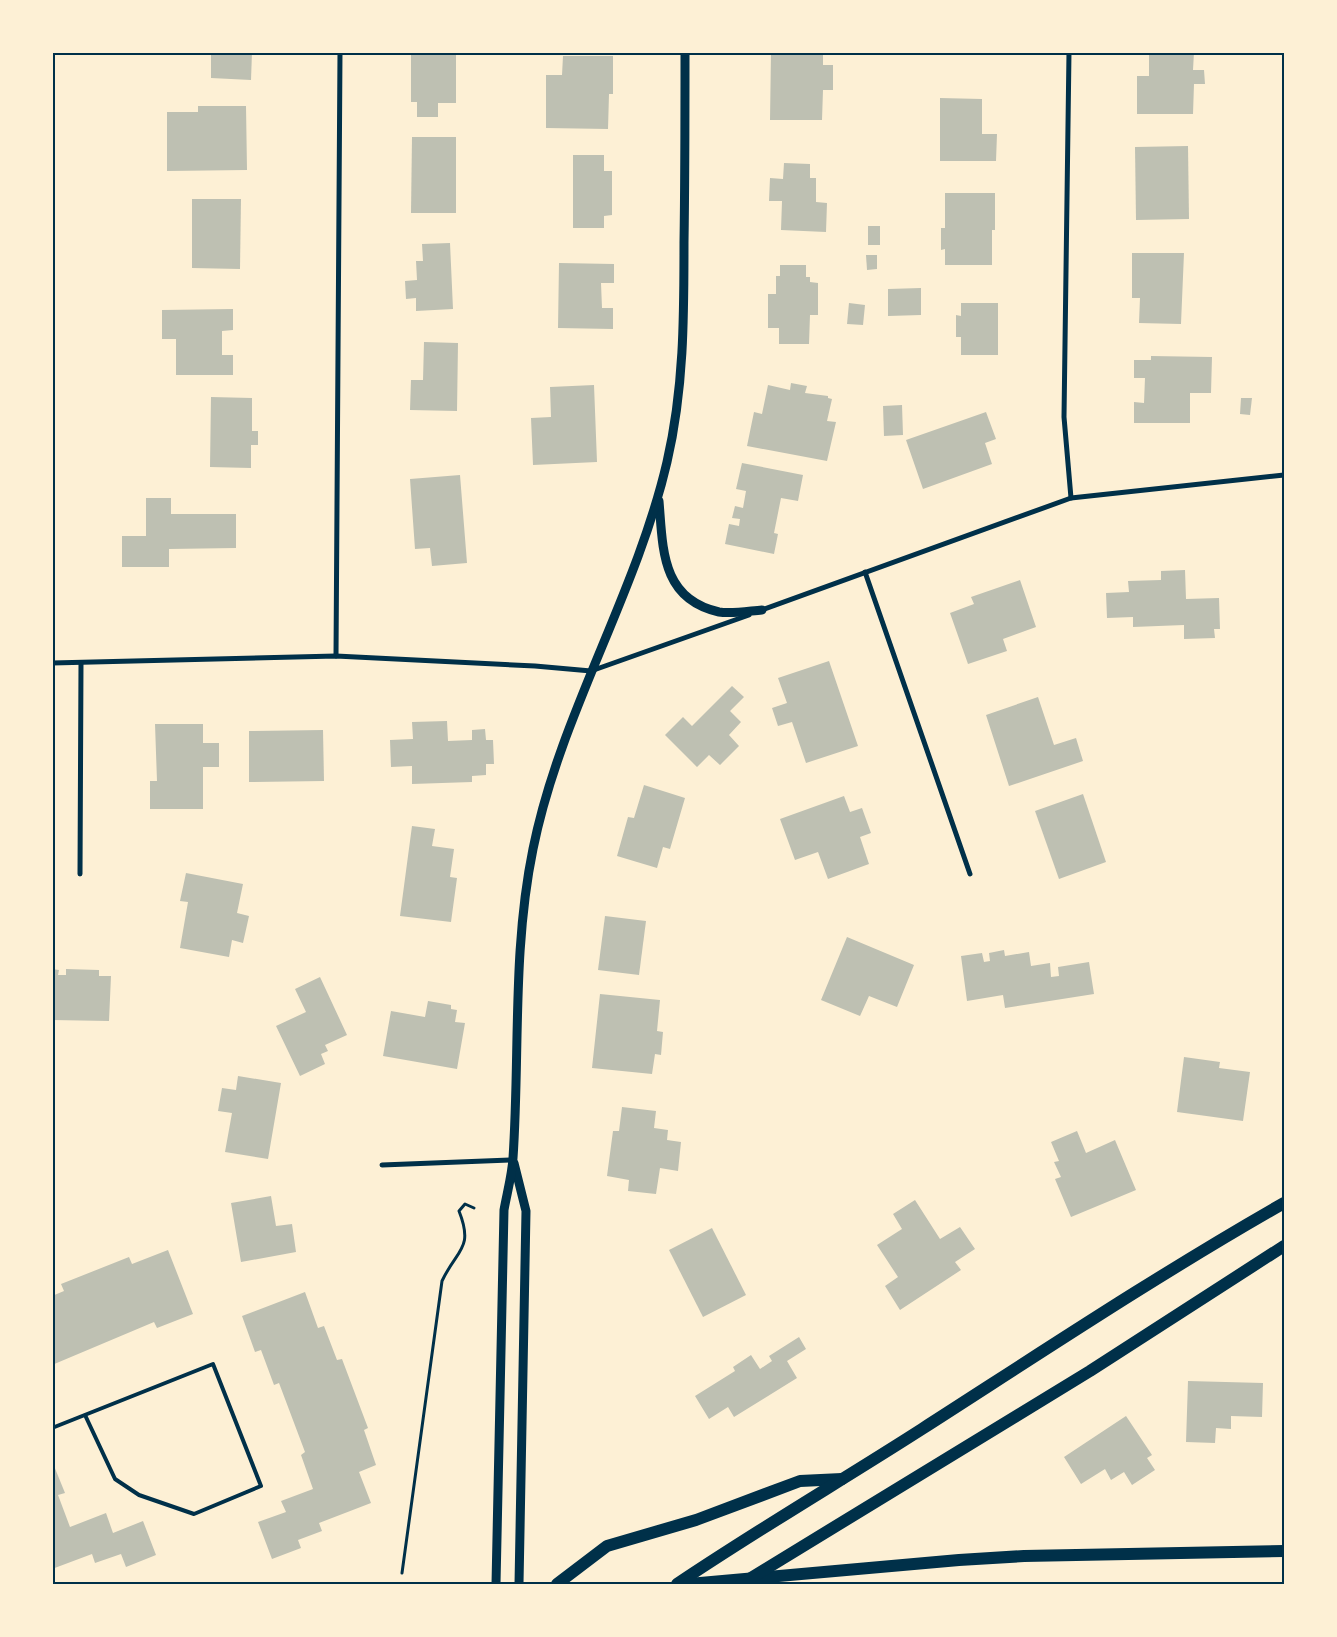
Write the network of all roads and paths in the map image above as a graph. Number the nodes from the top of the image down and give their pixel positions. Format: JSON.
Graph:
{"nodes":[{"id":1,"x":340,"y":52,"type":"edge"},
{"id":2,"x":685,"y":52,"type":"edge"},
{"id":3,"x":1069,"y":52,"type":"edge"},
{"id":4,"x":1284,"y":475,"type":"edge"},
{"id":5,"x":658,"y":495,"type":"junction"},
{"id":6,"x":1070,"y":498,"type":"junction"},
{"id":7,"x":864,"y":572,"type":"junction"},
{"id":8,"x":762,"y":610,"type":"junction"},
{"id":9,"x":336,"y":656,"type":"junction"},
{"id":10,"x":52,"y":663,"type":"edge"},
{"id":11,"x":81,"y":663,"type":"junction"},
{"id":12,"x":591,"y":671,"type":"junction"},
{"id":13,"x":80,"y":874,"type":"dead end"},
{"id":14,"x":970,"y":874,"type":"dead end"},
{"id":15,"x":513,"y":1160,"type":"junction"},
{"id":16,"x":382,"y":1165,"type":"dead end"},
{"id":17,"x":1284,"y":1203,"type":"edge"},
{"id":18,"x":474,"y":1208,"type":"dead end"},
{"id":19,"x":1284,"y":1246,"type":"edge"},
{"id":20,"x":85,"y":1415,"type":"junction"},
{"id":21,"x":52,"y":1428,"type":"edge"},
{"id":22,"x":844,"y":1479,"type":"junction"},
{"id":23,"x":1284,"y":1551,"type":"edge"},
{"id":24,"x":402,"y":1573,"type":"dead end"},
{"id":25,"x":745,"y":1582,"type":"edge"},
{"id":26,"x":496,"y":1584,"type":"edge"},
{"id":27,"x":519,"y":1584,"type":"edge"},
{"id":28,"x":557,"y":1584,"type":"edge"},
{"id":29,"x":677,"y":1584,"type":"edge"},
{"id":30,"x":689,"y":1584,"type":"edge"}],
"edges":[{"from":1,"to":9,"type":"street"},
{"from":2,"to":5,"type":"street"},
{"from":3,"to":6,"type":"street"},
{"from":4,"to":6,"type":"street"},
{"from":5,"to":8,"type":"street"},
{"from":5,"to":12,"type":"street"},
{"from":6,"to":7,"type":"street"},
{"from":7,"to":8,"type":"street"},
{"from":7,"to":14,"type":"street"},
{"from":8,"to":12,"type":"street"},
{"from":9,"to":11,"type":"street"},
{"from":9,"to":12,"type":"street"},
{"from":10,"to":11,"type":"street"},
{"from":11,"to":13,"type":"street"},
{"from":12,"to":15,"type":"street"},
{"from":15,"to":16,"type":"street"},
{"from":15,"to":26,"type":"street"},
{"from":15,"to":27,"type":"street"},
{"from":17,"to":22,"type":"main road"},
{"from":18,"to":24,"type":"path"},
{"from":19,"to":25,"type":"main road"},
{"from":20,"to":20,"type":"lane"},
{"from":20,"to":21,"type":"lane"},
{"from":22,"to":28,"type":"main road"},
{"from":22,"to":29,"type":"main road"},
{"from":23,"to":25,"type":"main road"},
{"from":25,"to":30,"type":"main road"}]}
